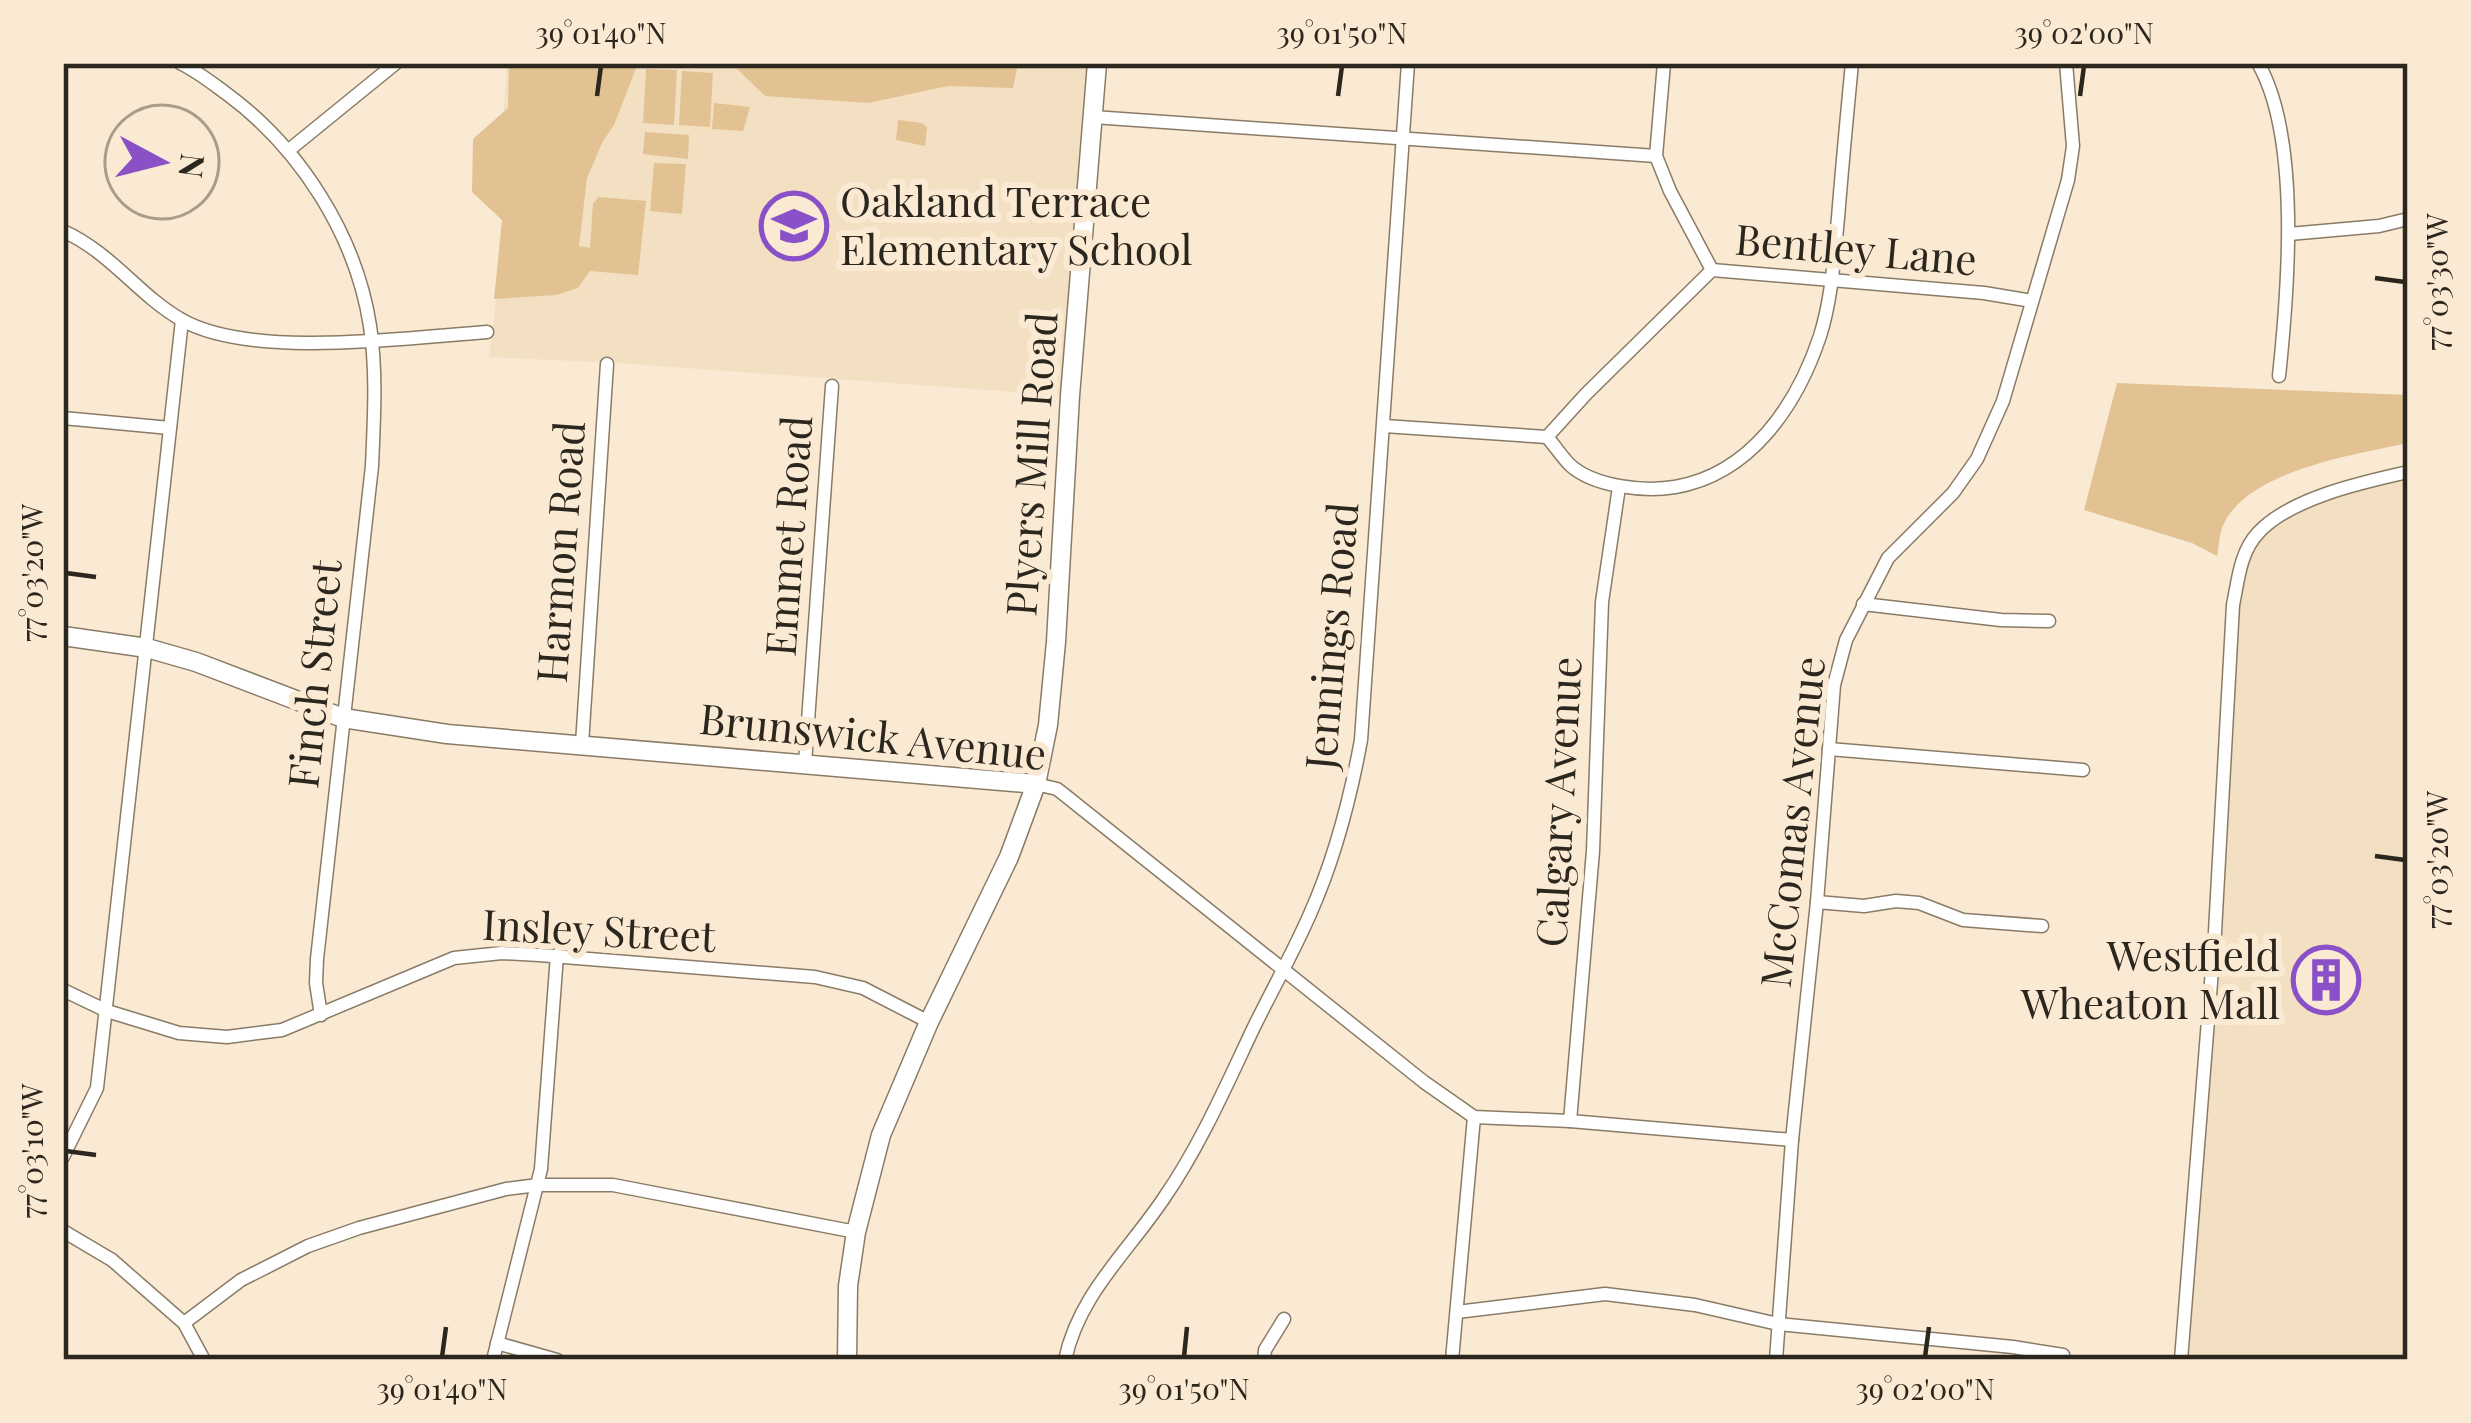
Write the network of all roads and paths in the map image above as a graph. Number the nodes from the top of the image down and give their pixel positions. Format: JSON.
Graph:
{"nodes":[{"id":1,"x":180,"y":63,"type":"edge"},
{"id":2,"x":397,"y":63,"type":"edge"},
{"id":3,"x":1097,"y":63,"type":"edge"},
{"id":4,"x":1408,"y":63,"type":"edge"},
{"id":5,"x":1664,"y":63,"type":"edge"},
{"id":6,"x":1852,"y":63,"type":"edge"},
{"id":7,"x":2066,"y":63,"type":"edge"},
{"id":8,"x":2258,"y":63,"type":"edge"},
{"id":9,"x":1093,"y":118,"type":"junction"},
{"id":10,"x":1402,"y":138,"type":"junction"},
{"id":11,"x":289,"y":151,"type":"junction"},
{"id":12,"x":1656,"y":156,"type":"junction"},
{"id":13,"x":2408,"y":219,"type":"edge"},
{"id":14,"x":63,"y":231,"type":"edge"},
{"id":15,"x":2289,"y":234,"type":"junction"},
{"id":16,"x":1712,"y":270,"type":"junction"},
{"id":17,"x":1832,"y":281,"type":"junction"},
{"id":18,"x":2032,"y":301,"type":"junction"},
{"id":19,"x":182,"y":320,"type":"junction"},
{"id":20,"x":487,"y":332,"type":"dead end"},
{"id":21,"x":372,"y":340,"type":"junction"},
{"id":22,"x":607,"y":364,"type":"dead end"},
{"id":23,"x":2279,"y":376,"type":"dead end"},
{"id":24,"x":832,"y":386,"type":"dead end"},
{"id":25,"x":63,"y":418,"type":"edge"},
{"id":26,"x":1384,"y":426,"type":"junction"},
{"id":27,"x":170,"y":428,"type":"junction"},
{"id":28,"x":1547,"y":437,"type":"junction"},
{"id":29,"x":2408,"y":472,"type":"edge"},
{"id":30,"x":1619,"y":487,"type":"junction"},
{"id":31,"x":1863,"y":604,"type":"junction"},
{"id":32,"x":2049,"y":621,"type":"dead end"},
{"id":33,"x":63,"y":636,"type":"edge"},
{"id":34,"x":147,"y":648,"type":"junction"},
{"id":35,"x":344,"y":718,"type":"junction"},
{"id":36,"x":581,"y":744,"type":"junction"},
{"id":37,"x":1829,"y":749,"type":"junction"},
{"id":38,"x":805,"y":764,"type":"junction"},
{"id":39,"x":2083,"y":770,"type":"dead end"},
{"id":40,"x":1034,"y":790,"type":"junction"},
{"id":41,"x":1816,"y":902,"type":"junction"},
{"id":42,"x":2042,"y":926,"type":"dead end"},
{"id":43,"x":557,"y":955,"type":"junction"},
{"id":44,"x":1282,"y":968,"type":"junction"},
{"id":45,"x":63,"y":990,"type":"edge"},
{"id":46,"x":107,"y":1011,"type":"junction"},
{"id":47,"x":321,"y":1015,"type":"junction"},
{"id":48,"x":929,"y":1022,"type":"junction"},
{"id":49,"x":1474,"y":1117,"type":"junction"},
{"id":50,"x":1570,"y":1121,"type":"junction"},
{"id":51,"x":1792,"y":1140,"type":"junction"},
{"id":52,"x":63,"y":1157,"type":"edge"},
{"id":53,"x":538,"y":1185,"type":"junction"},
{"id":54,"x":63,"y":1231,"type":"edge"},
{"id":55,"x":856,"y":1232,"type":"junction"},
{"id":56,"x":1457,"y":1312,"type":"junction"},
{"id":57,"x":1285,"y":1319,"type":"dead end"},
{"id":58,"x":184,"y":1323,"type":"junction"},
{"id":59,"x":1778,"y":1324,"type":"junction"},
{"id":60,"x":497,"y":1343,"type":"junction"},
{"id":61,"x":2063,"y":1354,"type":"dead end"},
{"id":62,"x":204,"y":1360,"type":"edge"},
{"id":63,"x":493,"y":1360,"type":"edge"},
{"id":64,"x":557,"y":1360,"type":"edge"},
{"id":65,"x":847,"y":1360,"type":"edge"},
{"id":66,"x":1065,"y":1360,"type":"edge"},
{"id":67,"x":1264,"y":1360,"type":"edge"},
{"id":68,"x":1452,"y":1360,"type":"edge"},
{"id":69,"x":1776,"y":1360,"type":"edge"},
{"id":70,"x":2181,"y":1360,"type":"edge"}],
"edges":[{"from":1,"to":11,"type":"street","name":"Finch Street"},
{"from":2,"to":11,"type":"street"},
{"from":3,"to":9,"type":"street","name":"Plyers Mill Road"},
{"from":4,"to":10,"type":"street","name":"Jennings Road"},
{"from":5,"to":12,"type":"street"},
{"from":6,"to":17,"type":"street"},
{"from":7,"to":18,"type":"street","name":"McComas Avenue"},
{"from":8,"to":15,"type":"street"},
{"from":9,"to":10,"type":"street"},
{"from":9,"to":40,"type":"street","name":"Plyers Mill Road"},
{"from":10,"to":12,"type":"street"},
{"from":10,"to":26,"type":"street","name":"Jennings Road"},
{"from":11,"to":21,"type":"street","name":"Finch Street"},
{"from":12,"to":16,"type":"street"},
{"from":13,"to":15,"type":"street"},
{"from":14,"to":19,"type":"street"},
{"from":15,"to":23,"type":"street"},
{"from":16,"to":17,"type":"street","name":"Bentley Lane"},
{"from":16,"to":28,"type":"street","name":"Bentley Lane"},
{"from":17,"to":18,"type":"street","name":"Bentley Lane"},
{"from":17,"to":30,"type":"street"},
{"from":18,"to":31,"type":"street","name":"McComas Avenue"},
{"from":19,"to":21,"type":"street"},
{"from":19,"to":27,"type":"street"},
{"from":20,"to":21,"type":"street"},
{"from":21,"to":35,"type":"street","name":"Finch Street"},
{"from":22,"to":36,"type":"street","name":"Harmon Road"},
{"from":24,"to":38,"type":"street","name":"Emmet Road"},
{"from":25,"to":27,"type":"street"},
{"from":26,"to":28,"type":"street"},
{"from":26,"to":44,"type":"street","name":"Jennings Road"},
{"from":27,"to":34,"type":"street"},
{"from":28,"to":30,"type":"street"},
{"from":29,"to":70,"type":"street"},
{"from":30,"to":50,"type":"street","name":"Calgary Avenue"},
{"from":31,"to":32,"type":"street"},
{"from":31,"to":37,"type":"street","name":"McComas Avenue"},
{"from":33,"to":34,"type":"street","name":"Brunswick Avenue"},
{"from":34,"to":35,"type":"street","name":"Brunswick Avenue"},
{"from":34,"to":46,"type":"street"},
{"from":35,"to":36,"type":"street","name":"Brunswick Avenue"},
{"from":35,"to":47,"type":"street","name":"Finch Street"},
{"from":36,"to":38,"type":"street","name":"Brunswick Avenue"},
{"from":37,"to":39,"type":"street"},
{"from":37,"to":41,"type":"street","name":"McComas Avenue"},
{"from":38,"to":40,"type":"street","name":"Brunswick Avenue"},
{"from":40,"to":44,"type":"street","name":"Brunswick Avenue"},
{"from":40,"to":48,"type":"street","name":"Plyers Mill Road"},
{"from":41,"to":42,"type":"street"},
{"from":41,"to":51,"type":"street","name":"McComas Avenue"},
{"from":43,"to":47,"type":"street","name":"Insley Street"},
{"from":43,"to":48,"type":"street","name":"Insley Street"},
{"from":43,"to":53,"type":"street"},
{"from":44,"to":49,"type":"street","name":"Brunswick Avenue"},
{"from":44,"to":66,"type":"street","name":"Jennings Road"},
{"from":45,"to":46,"type":"street","name":"Insley Street"},
{"from":46,"to":47,"type":"street","name":"Insley Street"},
{"from":46,"to":52,"type":"street"},
{"from":48,"to":55,"type":"street","name":"Plyers Mill Road"},
{"from":49,"to":50,"type":"street"},
{"from":49,"to":56,"type":"street"},
{"from":50,"to":51,"type":"street"},
{"from":51,"to":59,"type":"street","name":"McComas Avenue"},
{"from":53,"to":55,"type":"street"},
{"from":53,"to":58,"type":"street"},
{"from":53,"to":60,"type":"street"},
{"from":54,"to":58,"type":"street"},
{"from":55,"to":65,"type":"street","name":"Plyers Mill Road"},
{"from":56,"to":59,"type":"street"},
{"from":56,"to":68,"type":"street"},
{"from":57,"to":67,"type":"street"},
{"from":58,"to":62,"type":"street"},
{"from":59,"to":61,"type":"street"},
{"from":59,"to":69,"type":"street","name":"McComas Avenue"},
{"from":60,"to":63,"type":"street"},
{"from":60,"to":64,"type":"street"}]}
